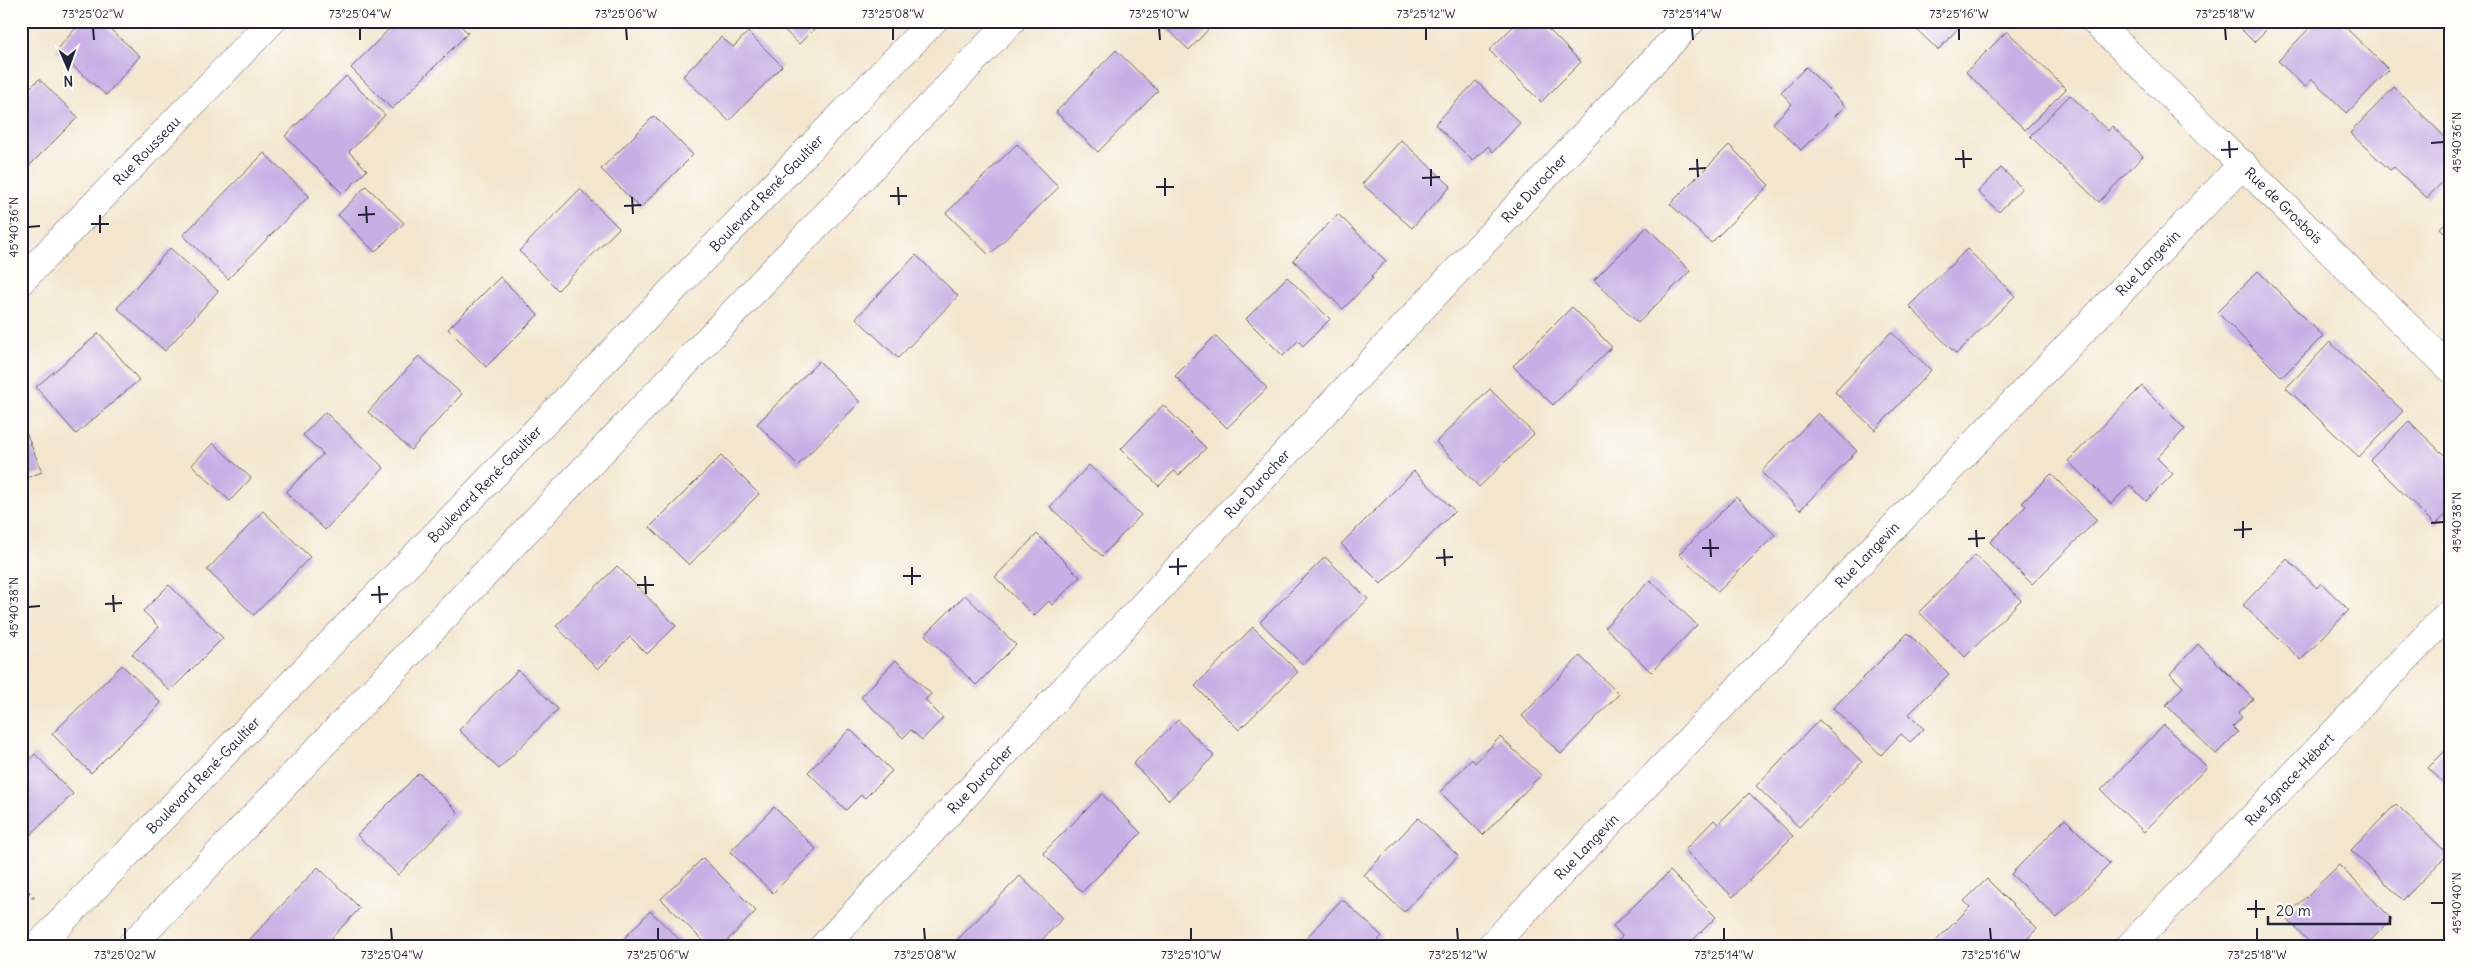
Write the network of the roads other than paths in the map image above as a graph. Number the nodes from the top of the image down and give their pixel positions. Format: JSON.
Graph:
{"nodes":[{"id":1,"x":272,"y":21,"type":"edge"},
{"id":2,"x":932,"y":21,"type":"edge"},
{"id":3,"x":1011,"y":21,"type":"edge"},
{"id":4,"x":1691,"y":21,"type":"edge"},
{"id":5,"x":2095,"y":21,"type":"edge"},
{"id":6,"x":2243,"y":164,"type":"junction"},
{"id":7,"x":21,"y":281,"type":"edge"},
{"id":8,"x":2450,"y":368,"type":"edge"},
{"id":9,"x":2450,"y":612,"type":"edge"},
{"id":10,"x":37,"y":947,"type":"edge"},
{"id":11,"x":130,"y":947,"type":"edge"},
{"id":12,"x":823,"y":947,"type":"edge"},
{"id":13,"x":1490,"y":947,"type":"edge"},
{"id":14,"x":2129,"y":947,"type":"edge"}],
"edges":[{"from":1,"to":7,"type":"street","name":"Rue Rousseau"},
{"from":2,"to":10,"type":"street","name":"Boulevard René-Gaultier"},
{"from":3,"to":11,"type":"street"},
{"from":4,"to":12,"type":"street","name":"Rue Durocher"},
{"from":5,"to":6,"type":"street","name":"Rue de Grosbois"},
{"from":6,"to":8,"type":"street","name":"Rue de Grosbois"},
{"from":6,"to":13,"type":"street","name":"Rue Langevin"},
{"from":9,"to":14,"type":"street","name":"Rue Ignace-Hébert"}]}
